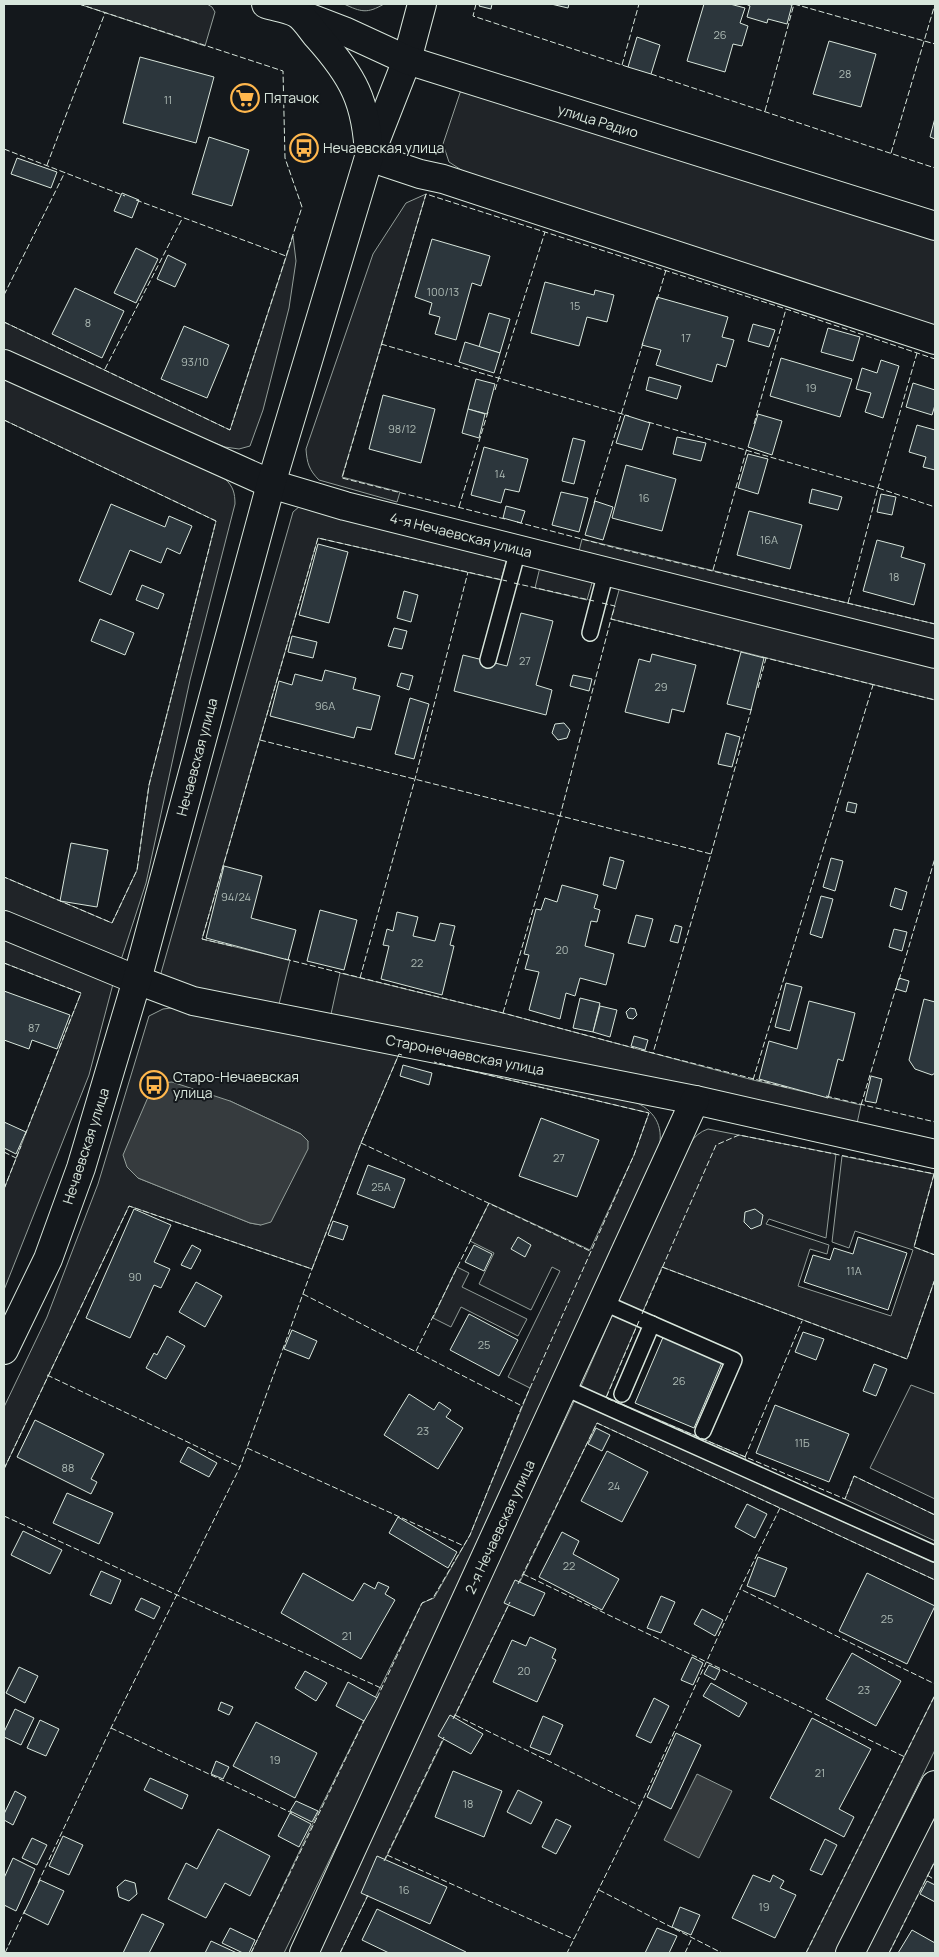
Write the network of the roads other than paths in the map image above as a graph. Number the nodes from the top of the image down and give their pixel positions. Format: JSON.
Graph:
{"nodes":[{"id":1,"x":266,"y":4,"type":"edge"},
{"id":2,"x":422,"y":4,"type":"edge"},
{"id":3,"x":297,"y":13,"type":"junction"},
{"id":4,"x":407,"y":60,"type":"junction"},
{"id":5,"x":369,"y":157,"type":"junction"},
{"id":6,"x":935,"y":226,"type":"edge"},
{"id":7,"x":935,"y":340,"type":"edge"},
{"id":8,"x":4,"y":364,"type":"edge"},
{"id":9,"x":271,"y":484,"type":"junction"},
{"id":10,"x":518,"y":550,"type":"junction"},
{"id":11,"x":606,"y":572,"type":"junction"},
{"id":12,"x":590,"y":633,"type":"dead end"},
{"id":13,"x":935,"y":654,"type":"edge"},
{"id":14,"x":488,"y":660,"type":"dead end"},
{"id":15,"x":4,"y":925,"type":"edge"},
{"id":16,"x":137,"y":980,"type":"junction"},
{"id":17,"x":695,"y":1100,"type":"junction"},
{"id":18,"x":935,"y":1154,"type":"edge"},
{"id":19,"x":602,"y":1302,"type":"junction"},
{"id":20,"x":652,"y":1324,"type":"junction"},
{"id":21,"x":4,"y":1350,"type":"edge"},
{"id":22,"x":563,"y":1387,"type":"junction"},
{"id":23,"x":622,"y":1394,"type":"dead end"},
{"id":24,"x":703,"y":1431,"type":"dead end"},
{"id":25,"x":935,"y":1554,"type":"edge"},
{"id":26,"x":935,"y":1785,"type":"edge"},
{"id":27,"x":304,"y":1953,"type":"edge"},
{"id":28,"x":850,"y":1953,"type":"edge"}],
"edges":[{"from":1,"to":3,"type":"street","name":"улица Радио"},
{"from":2,"to":4,"type":"street"},
{"from":3,"to":4,"type":"street","name":"улица Радио"},
{"from":3,"to":5,"type":"street"},
{"from":4,"to":5,"type":"street"},
{"from":4,"to":6,"type":"street","name":"улица Радио"},
{"from":5,"to":7,"type":"street"},
{"from":5,"to":9,"type":"street","name":"Нечаевская улица"},
{"from":8,"to":9,"type":"street","name":"4-я Нечаевская улица"},
{"from":9,"to":10,"type":"street","name":"4-я Нечаевская улица"},
{"from":9,"to":16,"type":"street","name":"Нечаевская улица"},
{"from":10,"to":11,"type":"street","name":"4-я Нечаевская улица"},
{"from":10,"to":14,"type":"lane"},
{"from":11,"to":12,"type":"lane"},
{"from":11,"to":13,"type":"street","name":"4-я Нечаевская улица"},
{"from":15,"to":16,"type":"street","name":"Старонечаевская улица"},
{"from":16,"to":17,"type":"street","name":"Старонечаевская улица"},
{"from":16,"to":21,"type":"street","name":"Нечаевская улица"},
{"from":17,"to":18,"type":"street","name":"Старонечаевская улица"},
{"from":17,"to":19,"type":"street","name":"2-я Нечаевская улица"},
{"from":19,"to":20,"type":"lane"},
{"from":19,"to":22,"type":"street","name":"2-я Нечаевская улица"},
{"from":20,"to":23,"type":"lane"},
{"from":20,"to":24,"type":"lane"},
{"from":22,"to":25,"type":"lane"},
{"from":22,"to":27,"type":"street","name":"2-я Нечаевская улица"},
{"from":26,"to":28,"type":"street"}]}
